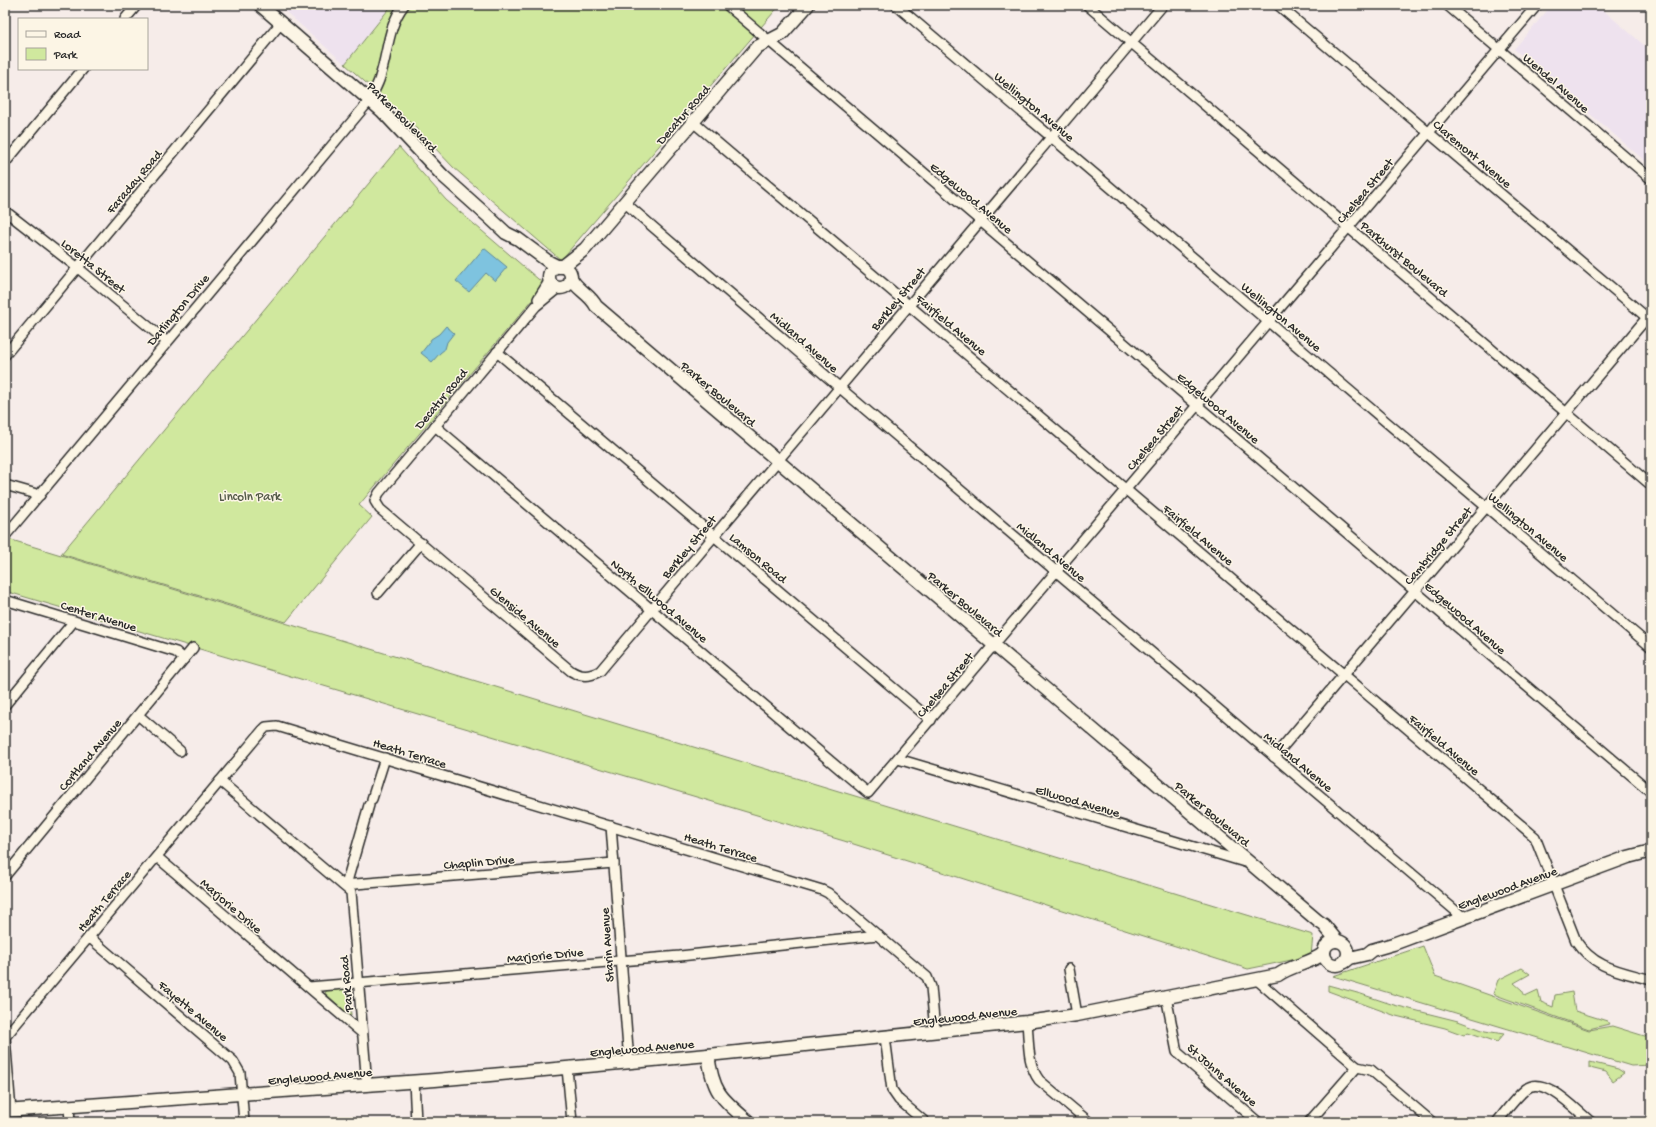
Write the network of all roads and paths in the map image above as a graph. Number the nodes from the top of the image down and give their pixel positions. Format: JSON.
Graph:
{"nodes":[{"id":1,"x":136,"y":5,"type":"edge"},
{"id":2,"x":260,"y":5,"type":"edge"},
{"id":3,"x":404,"y":5,"type":"edge"},
{"id":4,"x":727,"y":5,"type":"edge"},
{"id":5,"x":808,"y":5,"type":"edge"},
{"id":6,"x":896,"y":5,"type":"edge"},
{"id":7,"x":1087,"y":5,"type":"edge"},
{"id":8,"x":1164,"y":5,"type":"edge"},
{"id":9,"x":1278,"y":5,"type":"edge"},
{"id":10,"x":1447,"y":5,"type":"edge"},
{"id":11,"x":1537,"y":5,"type":"edge"},
{"id":12,"x":126,"y":18,"type":"edge"},
{"id":13,"x":281,"y":23,"type":"junction"},
{"id":14,"x":770,"y":42,"type":"junction"},
{"id":15,"x":1132,"y":43,"type":"junction"},
{"id":16,"x":1500,"y":50,"type":"junction"},
{"id":17,"x":82,"y":70,"type":"edge"},
{"id":18,"x":370,"y":100,"type":"junction"},
{"id":19,"x":693,"y":122,"type":"junction"},
{"id":20,"x":1428,"y":132,"type":"junction"},
{"id":21,"x":1051,"y":137,"type":"junction"},
{"id":22,"x":5,"y":163,"type":"edge"},
{"id":23,"x":1651,"y":179,"type":"edge"},
{"id":24,"x":624,"y":202,"type":"junction"},
{"id":25,"x":5,"y":211,"type":"edge"},
{"id":26,"x":980,"y":220,"type":"junction"},
{"id":27,"x":1349,"y":228,"type":"junction"},
{"id":28,"x":506,"y":232,"type":"junction"},
{"id":29,"x":78,"y":268,"type":"junction"},
{"id":30,"x":566,"y":271,"type":"junction"},
{"id":31,"x":554,"y":283,"type":"junction"},
{"id":32,"x":909,"y":304,"type":"junction"},
{"id":33,"x":596,"y":306,"type":"junction"},
{"id":34,"x":1650,"y":317,"type":"edge"},
{"id":35,"x":1269,"y":322,"type":"junction"},
{"id":36,"x":166,"y":342,"type":"junction"},
{"id":37,"x":497,"y":352,"type":"junction"},
{"id":38,"x":5,"y":355,"type":"edge"},
{"id":39,"x":839,"y":387,"type":"junction"},
{"id":40,"x":1198,"y":406,"type":"junction"},
{"id":41,"x":1566,"y":412,"type":"junction"},
{"id":42,"x":435,"y":426,"type":"junction"},
{"id":43,"x":777,"y":460,"type":"junction"},
{"id":44,"x":5,"y":485,"type":"edge"},
{"id":45,"x":1651,"y":485,"type":"edge"},
{"id":46,"x":1126,"y":489,"type":"junction"},
{"id":47,"x":40,"y":495,"type":"junction"},
{"id":48,"x":1486,"y":507,"type":"junction"},
{"id":49,"x":380,"y":509,"type":"joint"},
{"id":50,"x":714,"y":535,"type":"junction"},
{"id":51,"x":5,"y":536,"type":"edge"},
{"id":52,"x":421,"y":543,"type":"junction"},
{"id":53,"x":1056,"y":571,"type":"junction"},
{"id":54,"x":1415,"y":590,"type":"junction"},
{"id":55,"x":378,"y":593,"type":"dead end"},
{"id":56,"x":5,"y":600,"type":"edge"},
{"id":57,"x":651,"y":609,"type":"junction"},
{"id":58,"x":74,"y":621,"type":"junction"},
{"id":59,"x":994,"y":645,"type":"junction"},
{"id":60,"x":1651,"y":647,"type":"edge"},
{"id":61,"x":193,"y":648,"type":"dead end"},
{"id":62,"x":184,"y":659,"type":"junction"},
{"id":63,"x":1344,"y":674,"type":"junction"},
{"id":64,"x":5,"y":705,"type":"edge"},
{"id":65,"x":138,"y":715,"type":"junction"},
{"id":66,"x":931,"y":720,"type":"junction"},
{"id":67,"x":180,"y":751,"type":"dead end"},
{"id":68,"x":1274,"y":757,"type":"junction"},
{"id":69,"x":385,"y":758,"type":"junction"},
{"id":70,"x":898,"y":759,"type":"junction"},
{"id":71,"x":220,"y":781,"type":"junction"},
{"id":72,"x":1651,"y":792,"type":"edge"},
{"id":73,"x":868,"y":793,"type":"joint"},
{"id":74,"x":611,"y":826,"type":"junction"},
{"id":75,"x":1651,"y":851,"type":"edge"},
{"id":76,"x":157,"y":857,"type":"junction"},
{"id":77,"x":614,"y":863,"type":"junction"},
{"id":78,"x":1251,"y":864,"type":"junction"},
{"id":79,"x":5,"y":876,"type":"edge"},
{"id":80,"x":344,"y":885,"type":"junction"},
{"id":81,"x":1554,"y":885,"type":"junction"},
{"id":82,"x":1464,"y":918,"type":"junction"},
{"id":83,"x":1318,"y":921,"type":"junction"},
{"id":84,"x":878,"y":935,"type":"junction"},
{"id":85,"x":89,"y":938,"type":"junction"},
{"id":86,"x":1341,"y":942,"type":"junction"},
{"id":87,"x":1372,"y":950,"type":"junction"},
{"id":88,"x":1326,"y":955,"type":"junction"},
{"id":89,"x":621,"y":961,"type":"junction"},
{"id":90,"x":1345,"y":962,"type":"junction"},
{"id":91,"x":1069,"y":970,"type":"dead end"},
{"id":92,"x":1256,"y":979,"type":"junction"},
{"id":93,"x":1651,"y":980,"type":"edge"},
{"id":94,"x":358,"y":983,"type":"junction"},
{"id":95,"x":310,"y":988,"type":"junction"},
{"id":96,"x":1166,"y":996,"type":"junction"},
{"id":97,"x":1077,"y":1015,"type":"junction"},
{"id":98,"x":1027,"y":1022,"type":"junction"},
{"id":99,"x":935,"y":1031,"type":"junction"},
{"id":100,"x":362,"y":1033,"type":"junction"},
{"id":101,"x":885,"y":1037,"type":"junction"},
{"id":102,"x":708,"y":1055,"type":"junction"},
{"id":103,"x":629,"y":1062,"type":"junction"},
{"id":104,"x":1357,"y":1067,"type":"junction"},
{"id":105,"x":567,"y":1068,"type":"junction"},
{"id":106,"x":414,"y":1081,"type":"junction"},
{"id":107,"x":367,"y":1085,"type":"junction"},
{"id":108,"x":242,"y":1094,"type":"junction"},
{"id":109,"x":69,"y":1106,"type":"junction"},
{"id":110,"x":8,"y":1111,"type":"edge"},
{"id":111,"x":70,"y":1122,"type":"edge"},
{"id":112,"x":244,"y":1122,"type":"edge"},
{"id":113,"x":416,"y":1122,"type":"edge"},
{"id":114,"x":572,"y":1122,"type":"edge"},
{"id":115,"x":749,"y":1122,"type":"edge"},
{"id":116,"x":925,"y":1122,"type":"edge"},
{"id":117,"x":1089,"y":1122,"type":"edge"},
{"id":118,"x":1258,"y":1122,"type":"edge"},
{"id":119,"x":1309,"y":1122,"type":"edge"},
{"id":120,"x":1432,"y":1122,"type":"edge"},
{"id":121,"x":1497,"y":1122,"type":"edge"},
{"id":122,"x":1591,"y":1122,"type":"edge"}],
"edges":[{"from":1,"to":12,"type":"street"},
{"from":2,"to":13,"type":"street","name":"Parker Boulevard"},
{"from":3,"to":18,"type":"street","name":"Darlington Drive"},
{"from":4,"to":14,"type":"street","name":"Edgewood Avenue"},
{"from":5,"to":14,"type":"street","name":"Decatur Road"},
{"from":6,"to":21,"type":"street","name":"Wellington Avenue"},
{"from":7,"to":15,"type":"street","name":"Parkhurst Boulevard"},
{"from":8,"to":15,"type":"street","name":"Berkley Street"},
{"from":9,"to":20,"type":"street","name":"Claremont Avenue"},
{"from":10,"to":16,"type":"street","name":"Wendel Avenue"},
{"from":11,"to":16,"type":"street","name":"Chelsea Street"},
{"from":13,"to":18,"type":"street","name":"Parker Boulevard"},
{"from":13,"to":29,"type":"street","name":"Faraday Road"},
{"from":14,"to":19,"type":"street","name":"Decatur Road"},
{"from":14,"to":26,"type":"street","name":"Edgewood Avenue"},
{"from":15,"to":21,"type":"street","name":"Berkley Street"},
{"from":15,"to":27,"type":"street","name":"Parkhurst Boulevard"},
{"from":16,"to":20,"type":"street","name":"Chelsea Street"},
{"from":16,"to":23,"type":"street","name":"Wendel Avenue"},
{"from":17,"to":22,"type":"street"},
{"from":18,"to":28,"type":"street","name":"Parker Boulevard"},
{"from":18,"to":36,"type":"street","name":"Darlington Drive"},
{"from":19,"to":24,"type":"street","name":"Decatur Road"},
{"from":19,"to":32,"type":"street","name":"Fairfield Avenue"},
{"from":20,"to":27,"type":"street","name":"Chelsea Street"},
{"from":20,"to":34,"type":"street","name":"Claremont Avenue"},
{"from":21,"to":26,"type":"street","name":"Berkley Street"},
{"from":21,"to":35,"type":"street","name":"Wellington Avenue"},
{"from":24,"to":30,"type":"street","name":"Decatur Road"},
{"from":24,"to":39,"type":"street","name":"Midland Avenue"},
{"from":25,"to":29,"type":"street","name":"Loretta Street"},
{"from":26,"to":32,"type":"street","name":"Berkley Street"},
{"from":26,"to":40,"type":"street","name":"Edgewood Avenue"},
{"from":27,"to":35,"type":"street","name":"Chelsea Street"},
{"from":27,"to":41,"type":"street","name":"Parkhurst Boulevard"},
{"from":28,"to":30,"type":"street","name":"Parker Boulevard"},
{"from":28,"to":31,"type":"street","name":"Parker Boulevard"},
{"from":29,"to":36,"type":"street","name":"Loretta Street"},
{"from":29,"to":38,"type":"street","name":"Faraday Road"},
{"from":30,"to":31,"type":"street"},
{"from":30,"to":31,"type":"street"},
{"from":30,"to":33,"type":"street","name":"Parker Boulevard"},
{"from":31,"to":33,"type":"street","name":"Parker Boulevard"},
{"from":31,"to":37,"type":"street","name":"Decatur Road"},
{"from":32,"to":39,"type":"street","name":"Berkley Street"},
{"from":32,"to":46,"type":"street","name":"Fairfield Avenue"},
{"from":33,"to":43,"type":"street","name":"Parker Boulevard"},
{"from":34,"to":41,"type":"street","name":"Cambridge Street"},
{"from":35,"to":40,"type":"street","name":"Chelsea Street"},
{"from":35,"to":48,"type":"street","name":"Wellington Avenue"},
{"from":36,"to":47,"type":"street","name":"Darlington Drive"},
{"from":37,"to":42,"type":"street","name":"Decatur Road"},
{"from":37,"to":50,"type":"street","name":"Lamson Road"},
{"from":39,"to":43,"type":"street","name":"Berkley Street"},
{"from":39,"to":53,"type":"street","name":"Midland Avenue"},
{"from":40,"to":46,"type":"street","name":"Chelsea Street"},
{"from":40,"to":54,"type":"street","name":"Edgewood Avenue"},
{"from":41,"to":45,"type":"street","name":"Parkhurst Boulevard"},
{"from":41,"to":48,"type":"street","name":"Cambridge Street"},
{"from":42,"to":49,"type":"street","name":"Decatur Road"},
{"from":42,"to":57,"type":"street","name":"North Ellwood Avenue"},
{"from":43,"to":50,"type":"street","name":"Berkley Street"},
{"from":43,"to":59,"type":"street","name":"Parker Boulevard"},
{"from":44,"to":47,"type":"street"},
{"from":46,"to":53,"type":"street","name":"Chelsea Street"},
{"from":46,"to":63,"type":"street","name":"Fairfield Avenue"},
{"from":47,"to":51,"type":"street","name":"Darlington Drive"},
{"from":48,"to":54,"type":"street","name":"Cambridge Street"},
{"from":48,"to":60,"type":"street","name":"Wellington Avenue"},
{"from":49,"to":52,"type":"street","name":"Glenside Avenue"},
{"from":50,"to":57,"type":"street","name":"Berkley Street"},
{"from":50,"to":66,"type":"street","name":"Lamson Road"},
{"from":52,"to":55,"type":"street"},
{"from":52,"to":57,"type":"street","name":"Glenside Avenue"},
{"from":53,"to":59,"type":"street","name":"Chelsea Street"},
{"from":53,"to":68,"type":"street","name":"Midland Avenue"},
{"from":54,"to":63,"type":"street","name":"Cambridge Street"},
{"from":54,"to":72,"type":"street","name":"Edgewood Avenue"},
{"from":56,"to":58,"type":"street","name":"Center Avenue"},
{"from":57,"to":73,"type":"street","name":"North Ellwood Avenue"},
{"from":58,"to":62,"type":"street","name":"Center Avenue"},
{"from":58,"to":64,"type":"street"},
{"from":59,"to":66,"type":"street","name":"Chelsea Street"},
{"from":59,"to":78,"type":"street","name":"Parker Boulevard"},
{"from":61,"to":62,"type":"street","name":"Cortland Avenue"},
{"from":62,"to":65,"type":"street","name":"Cortland Avenue"},
{"from":63,"to":68,"type":"street","name":"Cambridge Street"},
{"from":63,"to":81,"type":"street","name":"Fairfield Avenue"},
{"from":65,"to":67,"type":"street"},
{"from":65,"to":79,"type":"street","name":"Cortland Avenue"},
{"from":66,"to":70,"type":"street","name":"Chelsea Street"},
{"from":68,"to":82,"type":"street","name":"Midland Avenue"},
{"from":69,"to":71,"type":"street","name":"Heath Terrace"},
{"from":69,"to":74,"type":"street","name":"Heath Terrace"},
{"from":69,"to":80,"type":"street"},
{"from":70,"to":73,"type":"street","name":"Chelsea Street"},
{"from":70,"to":78,"type":"street","name":"Ellwood Avenue"},
{"from":71,"to":76,"type":"street","name":"Heath Terrace"},
{"from":71,"to":80,"type":"street"},
{"from":74,"to":77,"type":"street","name":"Starin Avenue"},
{"from":74,"to":84,"type":"street","name":"Heath Terrace"},
{"from":75,"to":81,"type":"street","name":"Englewood Avenue"},
{"from":76,"to":85,"type":"street","name":"Heath Terrace"},
{"from":76,"to":95,"type":"street","name":"Marjorie Drive"},
{"from":77,"to":80,"type":"street","name":"Chaplin Drive"},
{"from":77,"to":89,"type":"street","name":"Starin Avenue"},
{"from":78,"to":83,"type":"street","name":"Parker Boulevard"},
{"from":80,"to":94,"type":"street","name":"Park Road"},
{"from":81,"to":82,"type":"street","name":"Englewood Avenue"},
{"from":81,"to":93,"type":"street","name":"Fairfield Avenue"},
{"from":82,"to":87,"type":"street","name":"Englewood Avenue"},
{"from":83,"to":86,"type":"street","name":"Parker Boulevard"},
{"from":83,"to":88,"type":"street","name":"Parker Boulevard"},
{"from":84,"to":89,"type":"street","name":"Marjorie Drive"},
{"from":84,"to":99,"type":"street","name":"Heath Terrace"},
{"from":85,"to":108,"type":"street","name":"Fayette Avenue"},
{"from":85,"to":110,"type":"street","name":"Heath Terrace"},
{"from":86,"to":87,"type":"street","name":"Englewood Avenue"},
{"from":86,"to":88,"type":"street","name":"Englewood Avenue"},
{"from":86,"to":90,"type":"street"},
{"from":87,"to":90,"type":"street","name":"Englewood Avenue"},
{"from":88,"to":90,"type":"street","name":"Englewood Avenue"},
{"from":88,"to":92,"type":"street","name":"Englewood Avenue"},
{"from":89,"to":94,"type":"street","name":"Marjorie Drive"},
{"from":89,"to":103,"type":"street","name":"Starin Avenue"},
{"from":91,"to":97,"type":"street"},
{"from":92,"to":96,"type":"street","name":"Englewood Avenue"},
{"from":92,"to":104,"type":"street"},
{"from":94,"to":95,"type":"street","name":"Marjorie Drive"},
{"from":94,"to":100,"type":"street","name":"Park Road"},
{"from":95,"to":100,"type":"street","name":"Marjorie Drive"},
{"from":96,"to":97,"type":"street","name":"Englewood Avenue"},
{"from":96,"to":118,"type":"street","name":"St Johns Avenue"},
{"from":97,"to":98,"type":"street","name":"Englewood Avenue"},
{"from":98,"to":99,"type":"street","name":"Englewood Avenue"},
{"from":98,"to":117,"type":"street"},
{"from":99,"to":101,"type":"street","name":"Englewood Avenue"},
{"from":100,"to":107,"type":"street","name":"Park Road"},
{"from":101,"to":102,"type":"street","name":"Englewood Avenue"},
{"from":101,"to":116,"type":"street"},
{"from":102,"to":103,"type":"street","name":"Englewood Avenue"},
{"from":102,"to":115,"type":"street"},
{"from":103,"to":105,"type":"street","name":"Englewood Avenue"},
{"from":104,"to":119,"type":"street"},
{"from":104,"to":120,"type":"street"},
{"from":105,"to":106,"type":"street","name":"Englewood Avenue"},
{"from":105,"to":114,"type":"street"},
{"from":106,"to":107,"type":"street","name":"Englewood Avenue"},
{"from":106,"to":113,"type":"street"},
{"from":107,"to":108,"type":"street","name":"Englewood Avenue"},
{"from":108,"to":109,"type":"street","name":"Englewood Avenue"},
{"from":108,"to":112,"type":"street","name":"Fayette Avenue"},
{"from":109,"to":110,"type":"street","name":"Englewood Avenue"},
{"from":109,"to":111,"type":"street"},
{"from":121,"to":122,"type":"street"}]}
